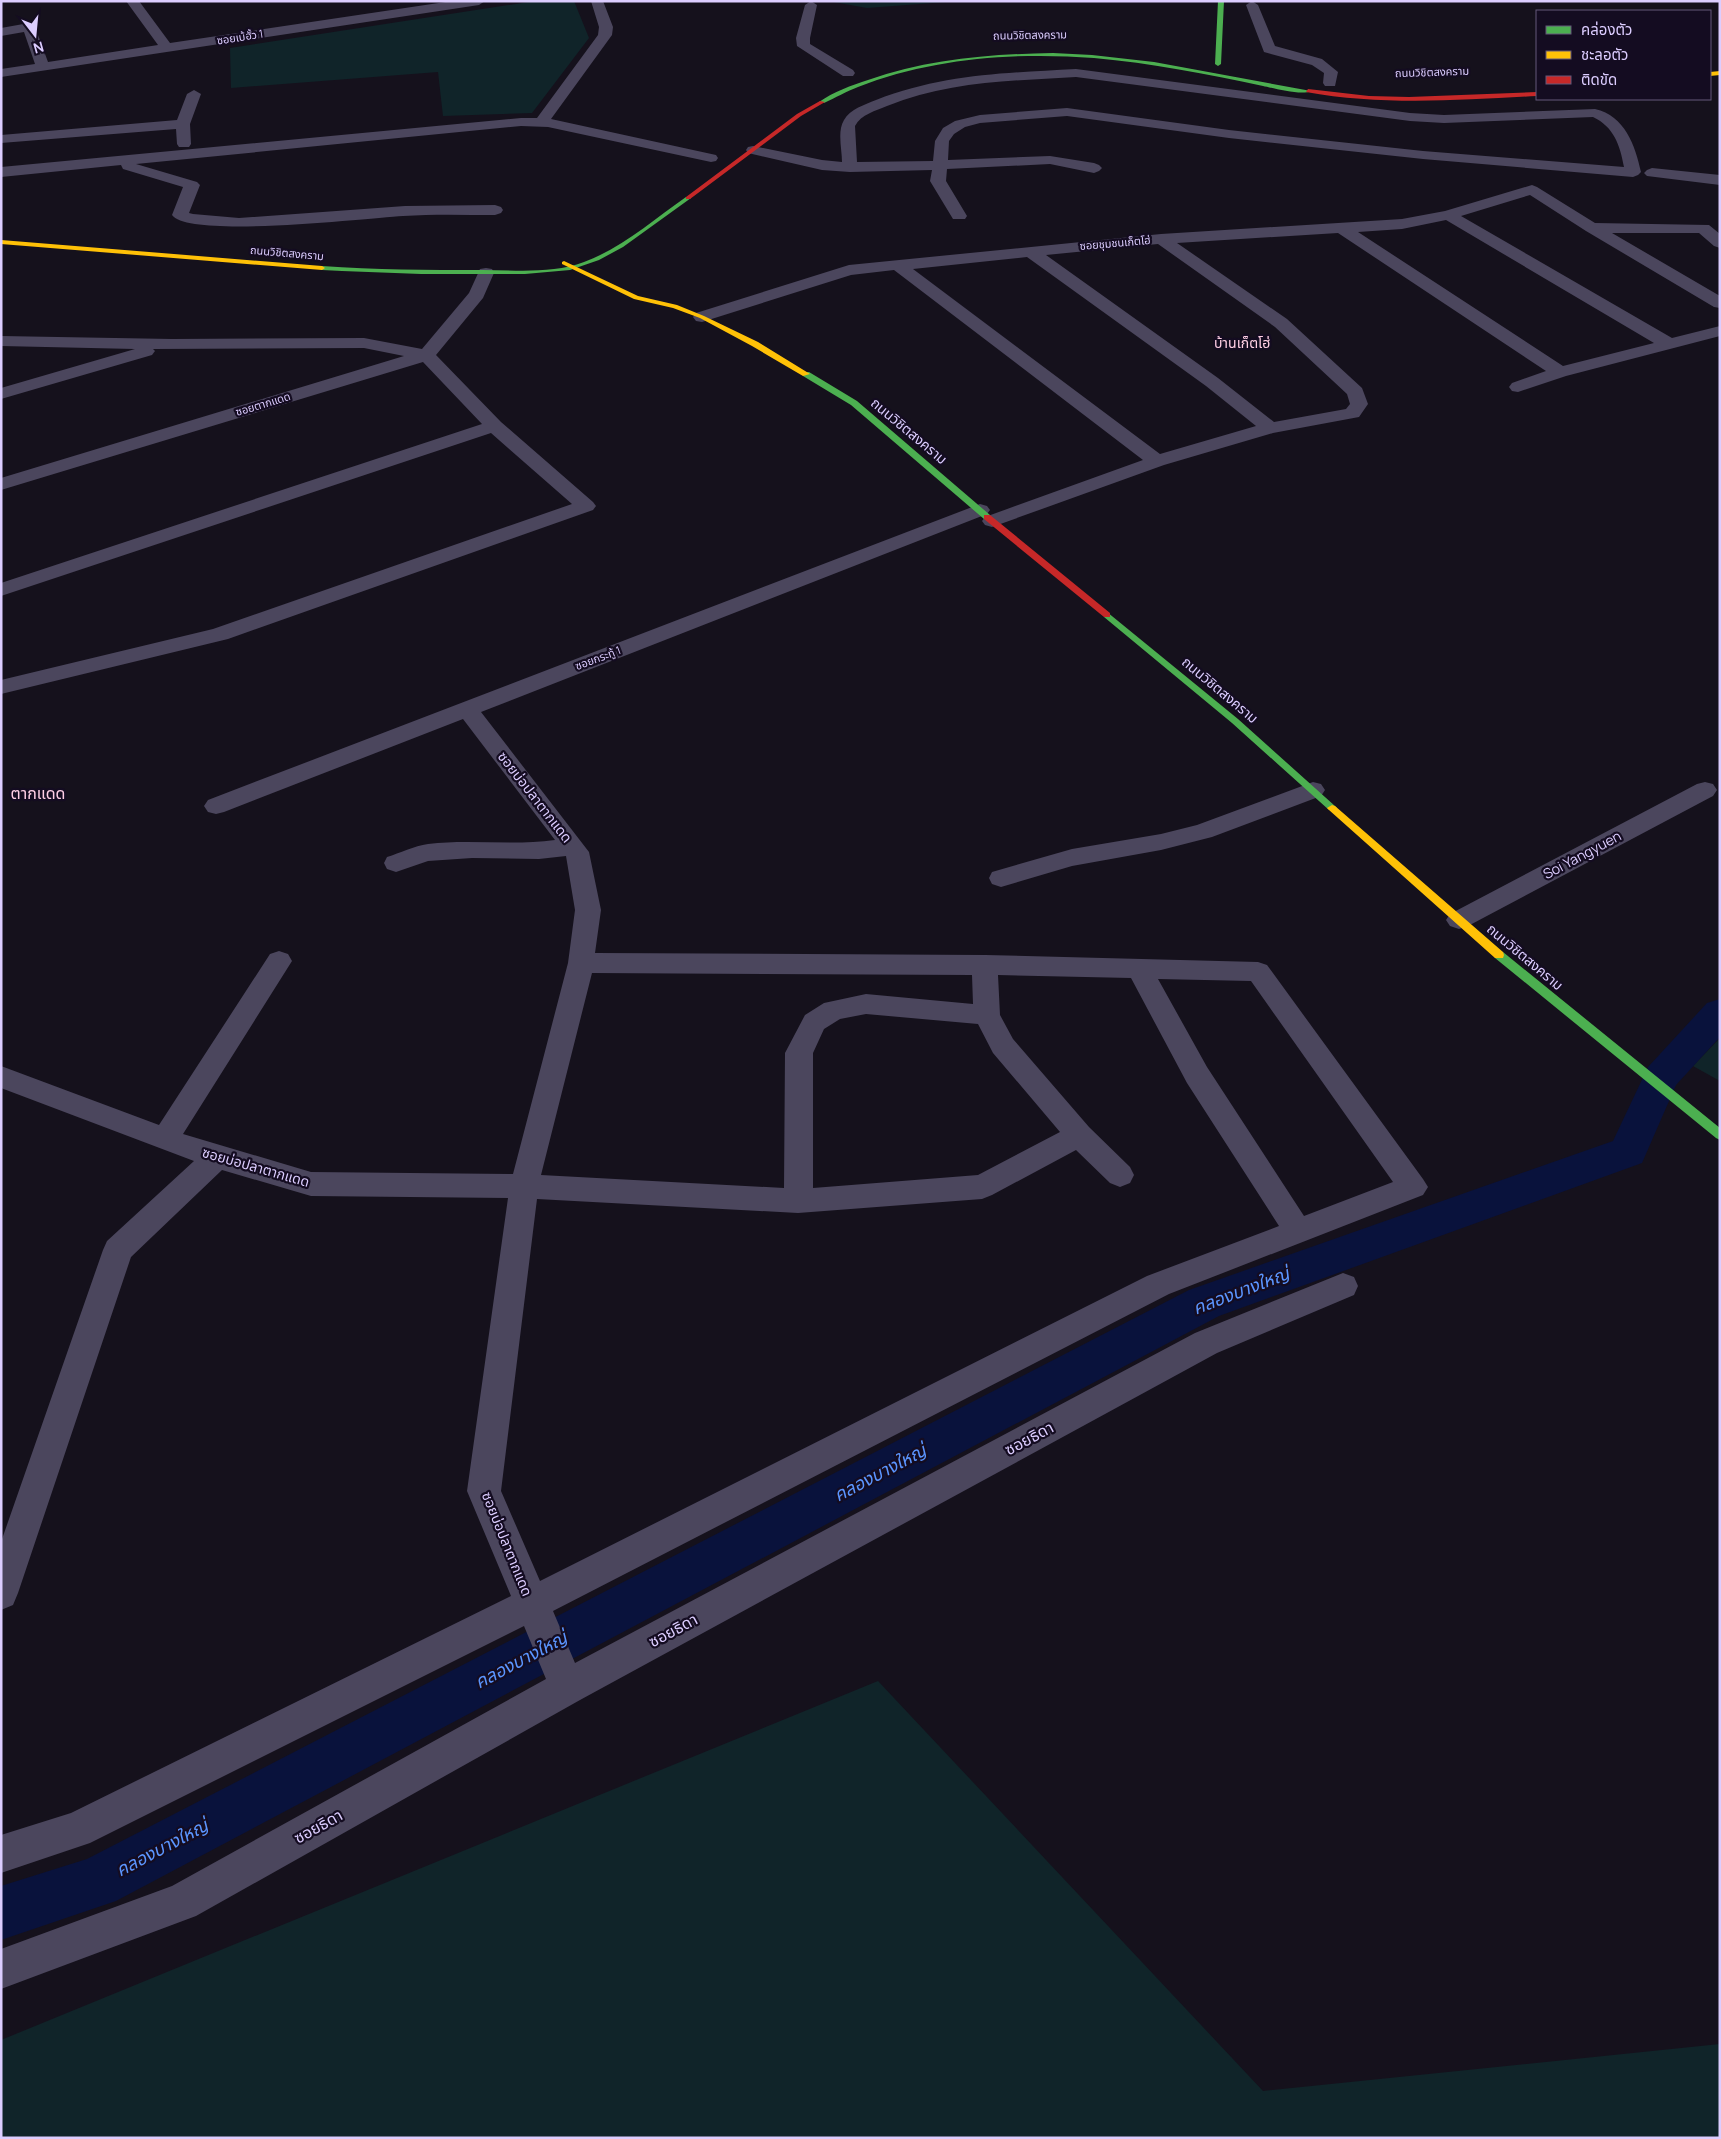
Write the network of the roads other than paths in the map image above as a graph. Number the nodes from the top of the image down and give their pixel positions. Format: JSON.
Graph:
{"nodes":[{"id":1,"x":132,"y":1,"type":"edge"},
{"id":2,"x":479,"y":1,"type":"edge"},
{"id":3,"x":597,"y":1,"type":"edge"},
{"id":4,"x":1221,"y":1,"type":"edge"},
{"id":5,"x":458,"y":3,"type":"edge"},
{"id":6,"x":811,"y":5,"type":"dead end"},
{"id":7,"x":1252,"y":5,"type":"dead end"},
{"id":8,"x":1,"y":32,"type":"edge"},
{"id":9,"x":167,"y":48,"type":"junction"},
{"id":10,"x":1079,"y":56,"type":"junction"},
{"id":11,"x":43,"y":66,"type":"junction"},
{"id":12,"x":877,"y":66,"type":"dead end"},
{"id":13,"x":1214,"y":68,"type":"junction"},
{"id":14,"x":853,"y":71,"type":"joint"},
{"id":15,"x":1,"y":73,"type":"edge"},
{"id":16,"x":1075,"y":78,"type":"junction"},
{"id":17,"x":831,"y":80,"type":"dead end"},
{"id":18,"x":1330,"y":83,"type":"junction"},
{"id":19,"x":1372,"y":86,"type":"dead end"},
{"id":20,"x":194,"y":94,"type":"dead end"},
{"id":21,"x":1536,"y":94,"type":"edge"},
{"id":22,"x":1246,"y":97,"type":"junction"},
{"id":23,"x":1409,"y":99,"type":"junction"},
{"id":24,"x":1410,"y":117,"type":"junction"},
{"id":25,"x":541,"y":122,"type":"junction"},
{"id":26,"x":184,"y":124,"type":"junction"},
{"id":27,"x":1229,"y":134,"type":"junction"},
{"id":28,"x":1,"y":139,"type":"edge"},
{"id":29,"x":753,"y":150,"type":"junction"},
{"id":30,"x":1411,"y":154,"type":"junction"},
{"id":31,"x":184,"y":155,"type":"junction"},
{"id":32,"x":710,"y":158,"type":"dead end"},
{"id":33,"x":115,"y":162,"type":"junction"},
{"id":34,"x":938,"y":165,"type":"junction"},
{"id":35,"x":850,"y":167,"type":"junction"},
{"id":36,"x":1094,"y":168,"type":"dead end"},
{"id":37,"x":1,"y":172,"type":"edge"},
{"id":38,"x":1652,"y":173,"type":"dead end"},
{"id":39,"x":1720,"y":180,"type":"edge"},
{"id":40,"x":495,"y":210,"type":"dead end"},
{"id":41,"x":1448,"y":215,"type":"junction"},
{"id":42,"x":959,"y":216,"type":"dead end"},
{"id":43,"x":1343,"y":228,"type":"junction"},
{"id":44,"x":1592,"y":228,"type":"junction"},
{"id":45,"x":1160,"y":239,"type":"junction"},
{"id":46,"x":1,"y":242,"type":"edge"},
{"id":47,"x":1720,"y":243,"type":"edge"},
{"id":48,"x":1029,"y":251,"type":"junction"},
{"id":49,"x":570,"y":253,"type":"dead end"},
{"id":50,"x":584,"y":254,"type":"dead end"},
{"id":51,"x":601,"y":262,"type":"junction"},
{"id":52,"x":896,"y":264,"type":"junction"},
{"id":53,"x":572,"y":268,"type":"junction"},
{"id":54,"x":486,"y":273,"type":"junction"},
{"id":55,"x":656,"y":288,"type":"dead end"},
{"id":56,"x":1720,"y":303,"type":"edge"},
{"id":57,"x":675,"y":306,"type":"junction"},
{"id":58,"x":702,"y":318,"type":"junction"},
{"id":59,"x":1720,"y":331,"type":"edge"},
{"id":60,"x":1,"y":341,"type":"edge"},
{"id":61,"x":172,"y":344,"type":"junction"},
{"id":62,"x":1671,"y":345,"type":"junction"},
{"id":63,"x":426,"y":355,"type":"junction"},
{"id":64,"x":1560,"y":372,"type":"junction"},
{"id":65,"x":1518,"y":386,"type":"dead end"},
{"id":66,"x":1,"y":394,"type":"edge"},
{"id":67,"x":494,"y":426,"type":"junction"},
{"id":68,"x":1270,"y":428,"type":"junction"},
{"id":69,"x":1157,"y":461,"type":"junction"},
{"id":70,"x":1,"y":484,"type":"edge"},
{"id":71,"x":986,"y":516,"type":"junction"},
{"id":72,"x":1,"y":590,"type":"edge"},
{"id":73,"x":1,"y":687,"type":"edge"},
{"id":74,"x":466,"y":709,"type":"junction"},
{"id":75,"x":1313,"y":790,"type":"junction"},
{"id":76,"x":1705,"y":790,"type":"dead end"},
{"id":77,"x":216,"y":806,"type":"dead end"},
{"id":78,"x":577,"y":852,"type":"junction"},
{"id":79,"x":396,"y":863,"type":"dead end"},
{"id":80,"x":1001,"y":878,"type":"dead end"},
{"id":81,"x":1459,"y":920,"type":"junction"},
{"id":82,"x":278,"y":961,"type":"dead end"},
{"id":83,"x":581,"y":963,"type":"junction"},
{"id":84,"x":984,"y":965,"type":"junction"},
{"id":85,"x":1139,"y":969,"type":"junction"},
{"id":86,"x":987,"y":1015,"type":"junction"},
{"id":87,"x":1,"y":1077,"type":"edge"},
{"id":88,"x":1717,"y":1133,"type":"edge"},
{"id":89,"x":1079,"y":1135,"type":"junction"},
{"id":90,"x":165,"y":1139,"type":"junction"},
{"id":91,"x":217,"y":1157,"type":"junction"},
{"id":92,"x":1120,"y":1175,"type":"dead end"},
{"id":93,"x":524,"y":1186,"type":"junction"},
{"id":94,"x":798,"y":1201,"type":"junction"},
{"id":95,"x":1298,"y":1231,"type":"junction"},
{"id":96,"x":1343,"y":1286,"type":"dead end"},
{"id":97,"x":1,"y":1593,"type":"edge"},
{"id":98,"x":531,"y":1604,"type":"junction"},
{"id":99,"x":567,"y":1687,"type":"junction"},
{"id":100,"x":1,"y":1854,"type":"edge"},
{"id":101,"x":1,"y":1969,"type":"edge"}],
"edges":[{"from":1,"to":9,"type":"street"},
{"from":2,"to":5,"type":"street","name":"ซอยเบ้ฮั้ว 1"},
{"from":3,"to":25,"type":"street"},
{"from":4,"to":13,"type":"main road"},
{"from":5,"to":9,"type":"street","name":"ซอยเบ้ฮั้ว 1"},
{"from":6,"to":14,"type":"street"},
{"from":7,"to":18,"type":"street"},
{"from":8,"to":11,"type":"street"},
{"from":9,"to":11,"type":"street","name":"ซอยเบ้ฮั้ว 1"},
{"from":10,"to":13,"type":"main road","name":"ถนนวิชิตสงคราม"},
{"from":10,"to":16,"type":"street"},
{"from":10,"to":29,"type":"main road","name":"ถนนวิชิตสงคราม"},
{"from":11,"to":15,"type":"street","name":"ซอยเบ้ฮั้ว 1"},
{"from":12,"to":13,"type":"main road","name":"ถนนวิชิตสงคราม"},
{"from":13,"to":18,"type":"main road","name":"ถนนวิชิตสงคราม"},
{"from":13,"to":23,"type":"main road","name":"ถนนวิชิตสงคราม"},
{"from":14,"to":17,"type":"main road"},
{"from":16,"to":22,"type":"street"},
{"from":16,"to":35,"type":"street"},
{"from":18,"to":19,"type":"main road","name":"ถนนวิชิตสงคราม"},
{"from":20,"to":26,"type":"street"},
{"from":21,"to":23,"type":"main road","name":"ถนนวิชิตสงคราม"},
{"from":22,"to":24,"type":"street"},
{"from":22,"to":27,"type":"street"},
{"from":23,"to":24,"type":"street"},
{"from":24,"to":30,"type":"street"},
{"from":24,"to":30,"type":"street"},
{"from":25,"to":31,"type":"street"},
{"from":25,"to":32,"type":"street"},
{"from":26,"to":28,"type":"street"},
{"from":26,"to":31,"type":"street"},
{"from":27,"to":30,"type":"street"},
{"from":27,"to":34,"type":"street"},
{"from":29,"to":35,"type":"street"},
{"from":29,"to":51,"type":"main road","name":"ถนนวิชิตสงคราม"},
{"from":31,"to":33,"type":"street"},
{"from":33,"to":37,"type":"street"},
{"from":33,"to":40,"type":"street"},
{"from":34,"to":35,"type":"street"},
{"from":34,"to":36,"type":"street"},
{"from":34,"to":42,"type":"street"},
{"from":38,"to":39,"type":"street"},
{"from":41,"to":43,"type":"street","name":"ซอยชุมชนเก็ตโฮ่"},
{"from":41,"to":44,"type":"street","name":"ซอยชุมชนเก็ตโฮ่"},
{"from":41,"to":62,"type":"street"},
{"from":43,"to":45,"type":"street","name":"ซอยชุมชนเก็ตโฮ่"},
{"from":43,"to":64,"type":"street"},
{"from":44,"to":47,"type":"street"},
{"from":44,"to":56,"type":"street"},
{"from":45,"to":48,"type":"street","name":"ซอยชุมชนเก็ตโฮ่"},
{"from":45,"to":68,"type":"street","name":"ซอยกระทู้ 1"},
{"from":46,"to":54,"type":"main road","name":"ถนนวิชิตสงคราม"},
{"from":48,"to":52,"type":"street","name":"ซอยชุมชนเก็ตโฮ่"},
{"from":48,"to":68,"type":"street"},
{"from":49,"to":53,"type":"main road","name":"ถนนวิชิตสงคราม"},
{"from":50,"to":51,"type":"main road"},
{"from":51,"to":53,"type":"main road","name":"ถนนวิชิตสงคราม"},
{"from":52,"to":58,"type":"street","name":"ซอยชุมชนเก็ตโฮ่"},
{"from":52,"to":69,"type":"street"},
{"from":53,"to":54,"type":"main road","name":"ถนนวิชิตสงคราม"},
{"from":53,"to":57,"type":"main road","name":"ถนนวิชิตสงคราม"},
{"from":54,"to":63,"type":"street"},
{"from":55,"to":57,"type":"main road","name":"ถนนวิชิตสงคราม"},
{"from":57,"to":58,"type":"main road","name":"ถนนวิชิตสงคราม"},
{"from":58,"to":71,"type":"main road","name":"ถนนวิชิตสงคราม"},
{"from":59,"to":62,"type":"street"},
{"from":60,"to":61,"type":"street"},
{"from":61,"to":63,"type":"street"},
{"from":61,"to":66,"type":"street"},
{"from":62,"to":64,"type":"street"},
{"from":63,"to":67,"type":"street"},
{"from":63,"to":70,"type":"street","name":"ซอยตากแดด"},
{"from":64,"to":65,"type":"street"},
{"from":67,"to":72,"type":"street"},
{"from":67,"to":73,"type":"street"},
{"from":68,"to":69,"type":"street","name":"ซอยกระทู้ 1"},
{"from":69,"to":71,"type":"street","name":"ซอยกระทู้ 1"},
{"from":71,"to":74,"type":"street","name":"ซอยกระทู้ 1"},
{"from":71,"to":75,"type":"main road","name":"ถนนวิชิตสงคราม"},
{"from":74,"to":77,"type":"street","name":"ซอยกระทู้ 1"},
{"from":74,"to":78,"type":"street","name":"ซอยบ่อปลาตากแดด"},
{"from":75,"to":80,"type":"street"},
{"from":75,"to":81,"type":"main road","name":"ถนนวิชิตสงคราม"},
{"from":76,"to":81,"type":"street","name":"Soi Yangyuen"},
{"from":78,"to":79,"type":"street"},
{"from":78,"to":83,"type":"street","name":"ซอยบ่อปลาตากแดด"},
{"from":81,"to":88,"type":"main road","name":"ถนนวิชิตสงคราม"},
{"from":82,"to":90,"type":"street"},
{"from":83,"to":84,"type":"street"},
{"from":83,"to":93,"type":"street","name":"ซอยบ่อปลาตากแดด"},
{"from":84,"to":85,"type":"street"},
{"from":84,"to":86,"type":"street"},
{"from":85,"to":95,"type":"street"},
{"from":85,"to":95,"type":"street"},
{"from":86,"to":89,"type":"street"},
{"from":86,"to":94,"type":"street"},
{"from":87,"to":90,"type":"street","name":"ซอยบ่อปลาตากแดด"},
{"from":89,"to":92,"type":"street"},
{"from":89,"to":94,"type":"street"},
{"from":90,"to":91,"type":"street","name":"ซอยบ่อปลาตากแดด"},
{"from":91,"to":93,"type":"street","name":"ซอยบ่อปลาตากแดด"},
{"from":91,"to":97,"type":"street"},
{"from":93,"to":94,"type":"street"},
{"from":93,"to":98,"type":"street","name":"ซอยบ่อปลาตากแดด"},
{"from":95,"to":98,"type":"street"},
{"from":96,"to":99,"type":"street","name":"ซอยธิดา"},
{"from":98,"to":99,"type":"street","name":"ซอยบ่อปลาตากแดด"},
{"from":98,"to":100,"type":"street"},
{"from":99,"to":101,"type":"street","name":"ซอยธิดา"}]}
